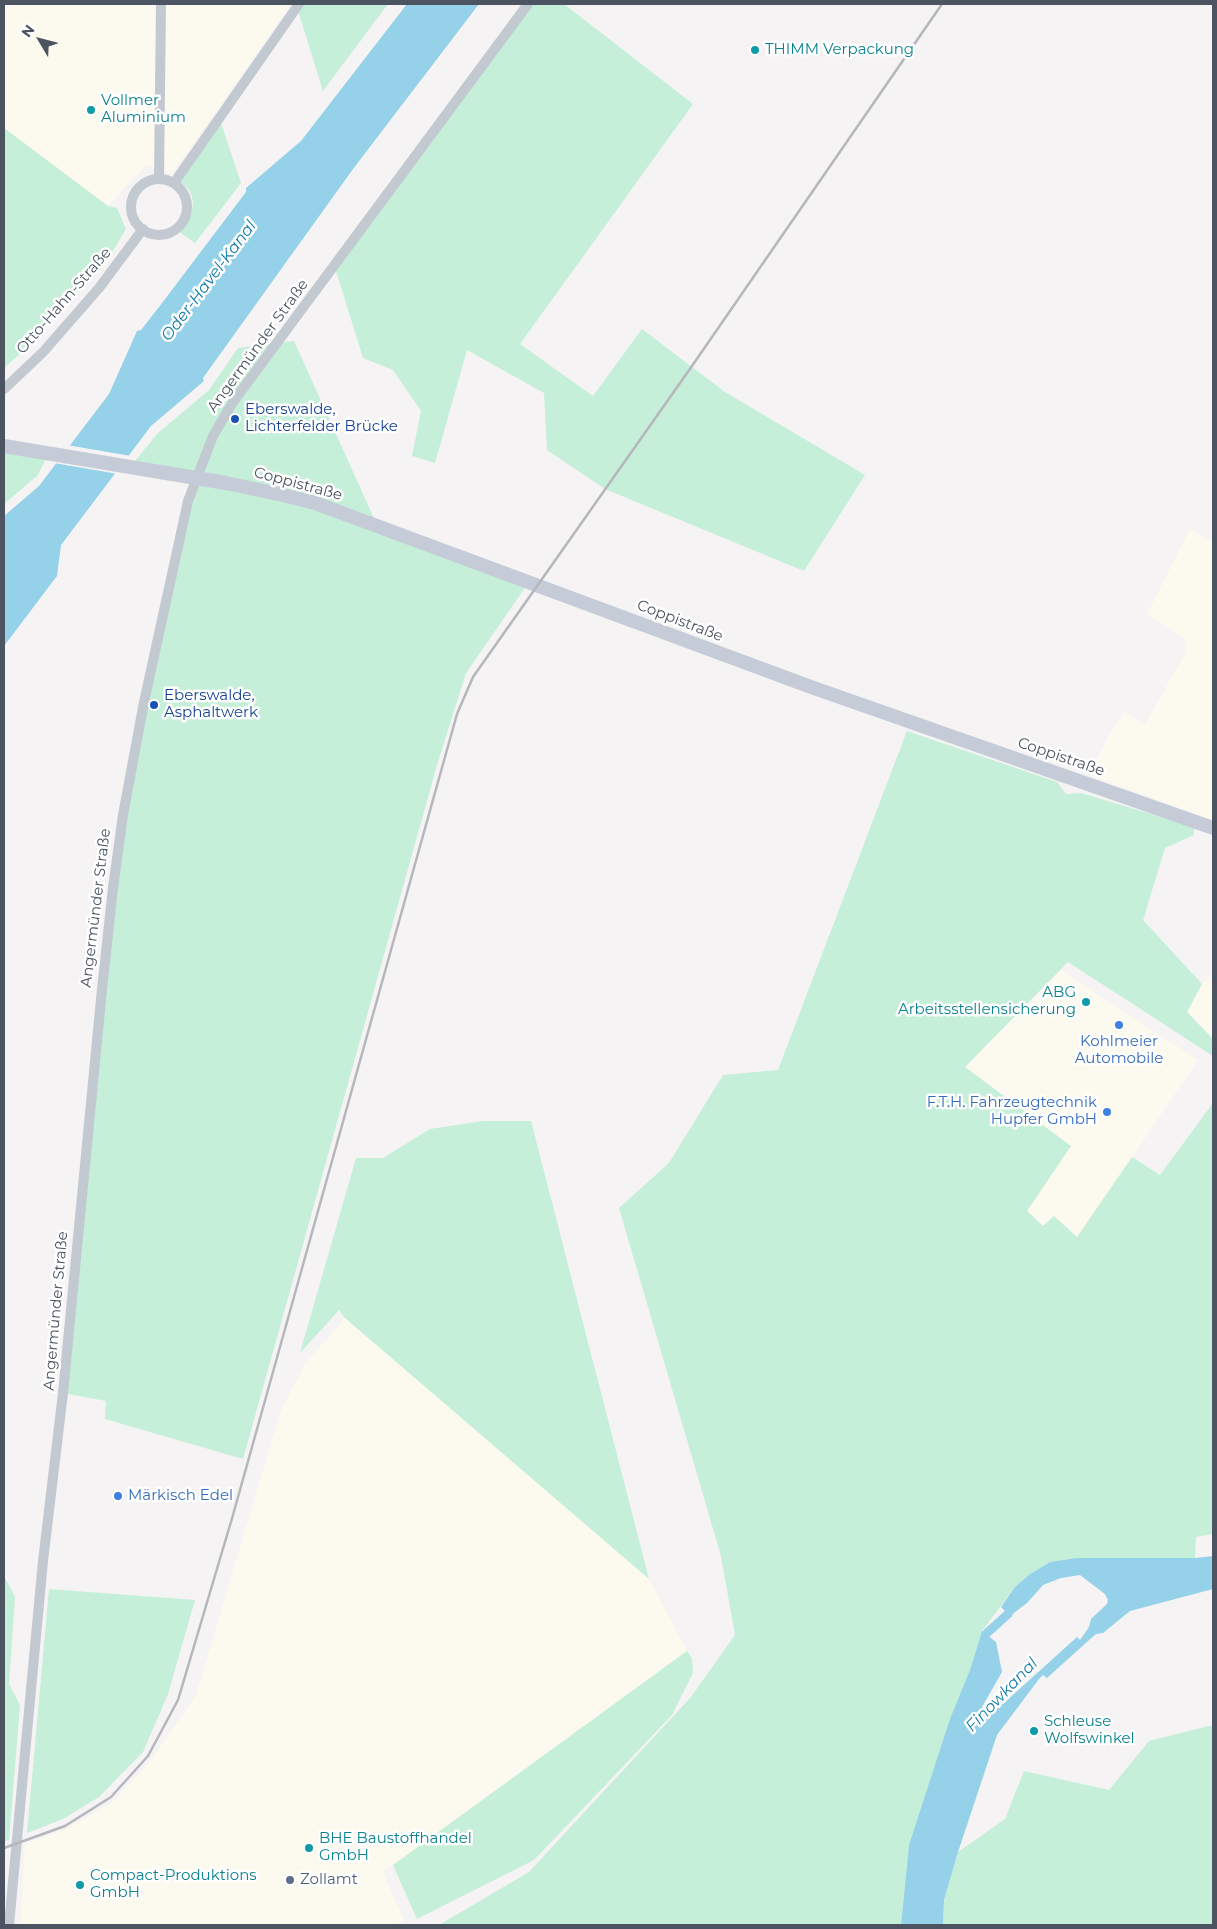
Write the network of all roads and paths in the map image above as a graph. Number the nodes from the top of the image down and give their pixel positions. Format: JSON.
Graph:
{"nodes":[{"id":1,"x":161,"y":4,"type":"edge"},
{"id":2,"x":299,"y":4,"type":"edge"},
{"id":3,"x":528,"y":4,"type":"edge"},
{"id":4,"x":159,"y":179,"type":"junction"},
{"id":5,"x":174,"y":183,"type":"junction"},
{"id":6,"x":143,"y":229,"type":"junction"},
{"id":7,"x":4,"y":390,"type":"edge"},
{"id":8,"x":4,"y":446,"type":"edge"},
{"id":9,"x":196,"y":478,"type":"junction"},
{"id":10,"x":1213,"y":828,"type":"edge"},
{"id":11,"x":9,"y":1925,"type":"edge"}],
"edges":[{"from":1,"to":4,"type":"street"},
{"from":2,"to":5,"type":"street"},
{"from":3,"to":9,"type":"street","name":"Angermünder Straße"},
{"from":4,"to":5,"type":"street"},
{"from":4,"to":6,"type":"street"},
{"from":5,"to":6,"type":"street"},
{"from":6,"to":7,"type":"street","name":"Otto-Hahn-Straße"},
{"from":8,"to":9,"type":"main road","name":"Coppistraße"},
{"from":9,"to":10,"type":"main road","name":"Coppistraße"},
{"from":9,"to":11,"type":"street","name":"Angermünder Straße"}]}
